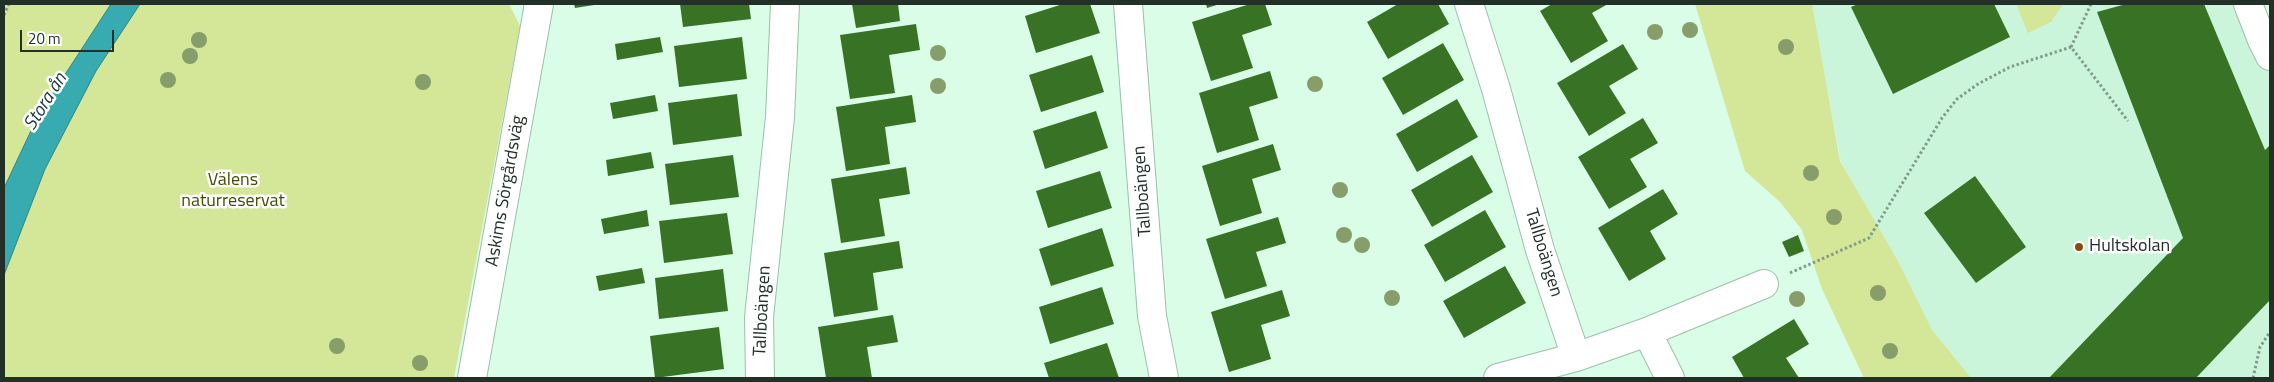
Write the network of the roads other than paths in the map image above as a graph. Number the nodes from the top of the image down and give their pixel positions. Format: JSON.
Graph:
{"nodes":[{"id":1,"x":540,"y":4,"type":"edge"},
{"id":2,"x":785,"y":4,"type":"edge"},
{"id":3,"x":1128,"y":4,"type":"edge"},
{"id":4,"x":1469,"y":4,"type":"edge"},
{"id":5,"x":2248,"y":4,"type":"edge"},
{"id":6,"x":2270,"y":56,"type":"edge"},
{"id":7,"x":1764,"y":284,"type":"road end"},
{"id":8,"x":1647,"y":332,"type":"junction"},
{"id":9,"x":1576,"y":357,"type":"junction"},
{"id":10,"x":472,"y":378,"type":"edge"},
{"id":11,"x":760,"y":378,"type":"edge"},
{"id":12,"x":1164,"y":378,"type":"edge"},
{"id":13,"x":1498,"y":378,"type":"edge"},
{"id":14,"x":1670,"y":378,"type":"edge"}],
"edges":[{"from":1,"to":10,"type":"street","name":"Askims Sörgårdsväg"},
{"from":2,"to":11,"type":"street","name":"Tallboängen"},
{"from":3,"to":12,"type":"street","name":"Tallboängen"},
{"from":4,"to":9,"type":"street","name":"Tallboängen"},
{"from":5,"to":6,"type":"street"},
{"from":7,"to":8,"type":"street"},
{"from":8,"to":9,"type":"street"},
{"from":8,"to":14,"type":"street"},
{"from":9,"to":13,"type":"street"}]}
